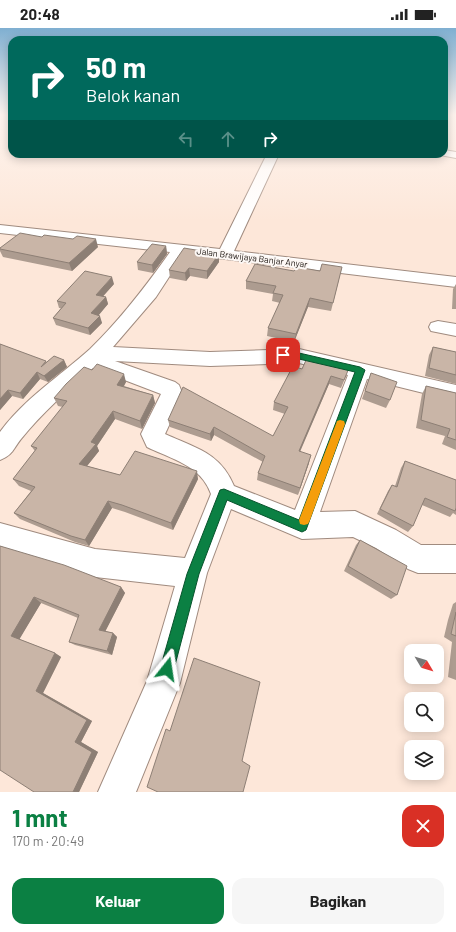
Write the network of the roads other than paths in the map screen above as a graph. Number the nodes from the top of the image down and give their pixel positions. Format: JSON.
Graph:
{"nodes":[{"id":1,"x":271,"y":158,"type":"edge"},
{"id":2,"x":0,"y":229,"type":"edge"},
{"id":3,"x":179,"y":250,"type":"junction"},
{"id":4,"x":225,"y":254,"type":"junction"},
{"id":5,"x":456,"y":282,"type":"edge"},
{"id":6,"x":93,"y":356,"type":"junction"},
{"id":7,"x":360,"y":370,"type":"junction"},
{"id":8,"x":456,"y":393,"type":"edge"},
{"id":9,"x":0,"y":450,"type":"edge"},
{"id":10,"x":224,"y":494,"type":"junction"},
{"id":11,"x":302,"y":526,"type":"junction"},
{"id":12,"x":0,"y":536,"type":"edge"},
{"id":13,"x":456,"y":559,"type":"edge"},
{"id":14,"x":193,"y":574,"type":"junction"},
{"id":15,"x":117,"y":792,"type":"edge"}],
"edges":[{"from":1,"to":4,"type":"street"},
{"from":2,"to":3,"type":"street","name":"Jalan Brawijaya Banjar Anyar"},
{"from":3,"to":4,"type":"street","name":"Jalan Brawijaya Banjar Anyar"},
{"from":3,"to":6,"type":"street"},
{"from":4,"to":5,"type":"street","name":"Jalan Brawijaya Banjar Anyar"},
{"from":6,"to":7,"type":"street"},
{"from":6,"to":9,"type":"street"},
{"from":6,"to":10,"type":"street"},
{"from":7,"to":8,"type":"street"},
{"from":7,"to":11,"type":"street"},
{"from":10,"to":11,"type":"street"},
{"from":10,"to":14,"type":"street"},
{"from":11,"to":13,"type":"street"},
{"from":12,"to":14,"type":"street"},
{"from":14,"to":15,"type":"street"}]}
